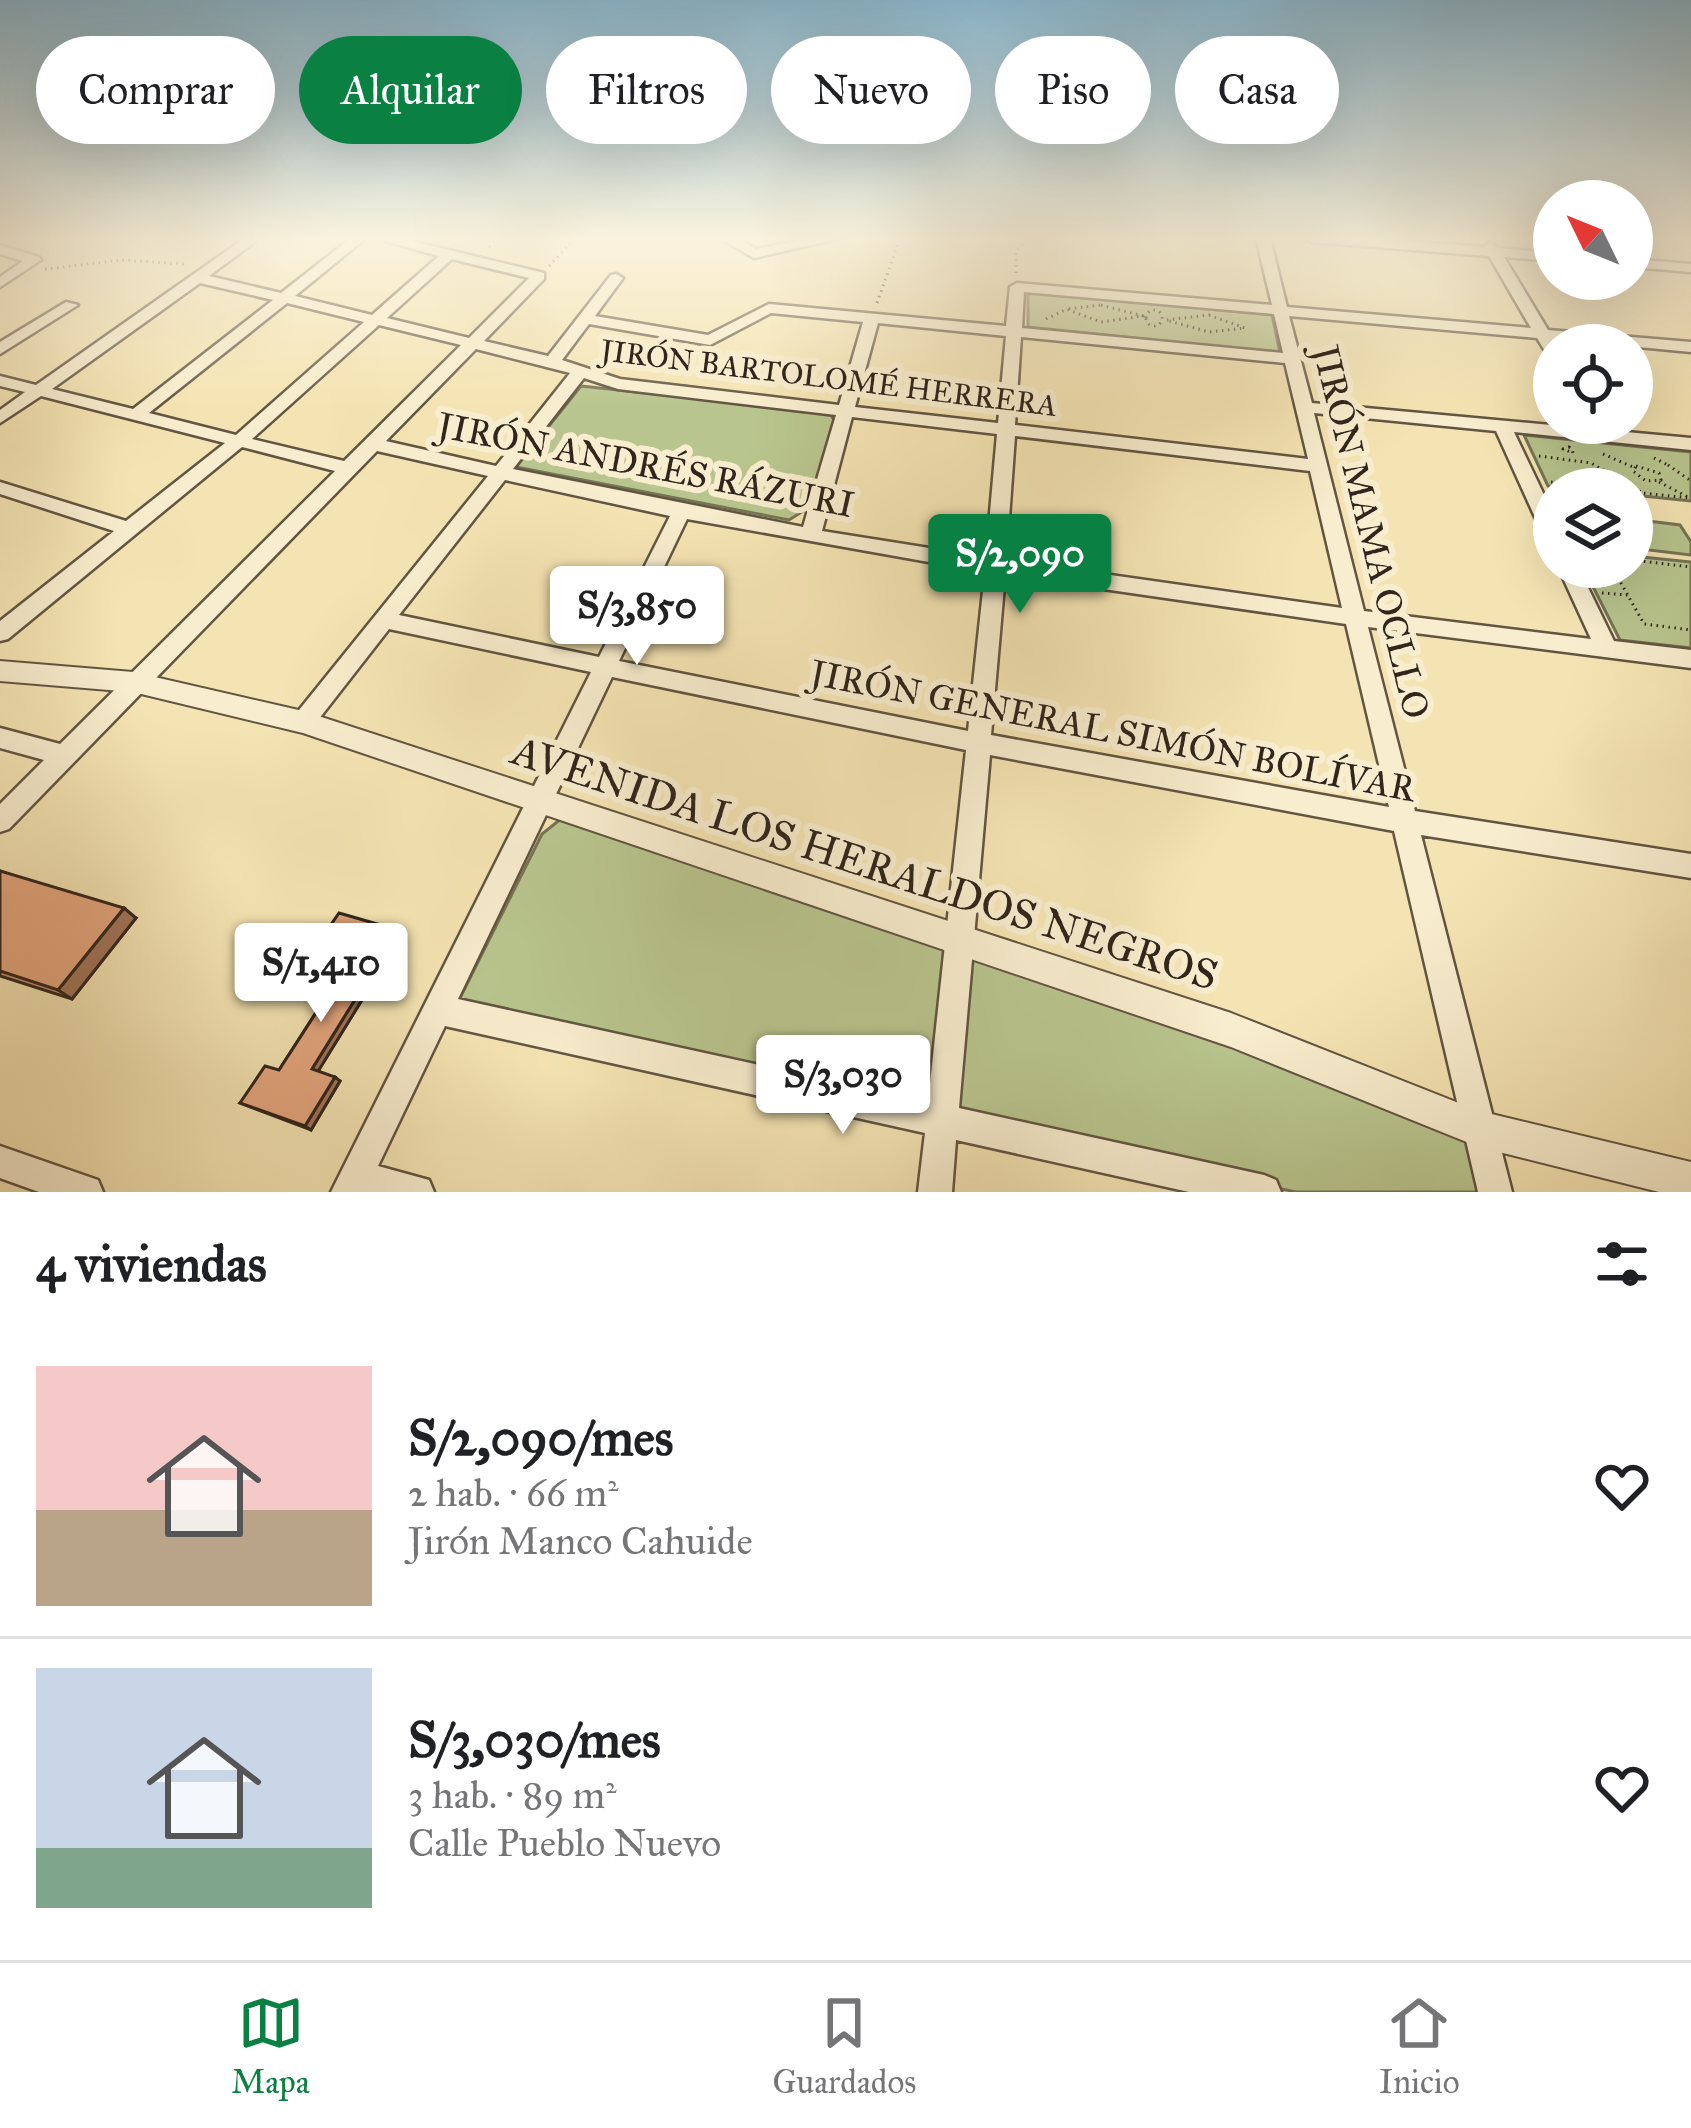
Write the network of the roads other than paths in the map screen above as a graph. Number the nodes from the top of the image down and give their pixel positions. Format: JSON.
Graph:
{"nodes":[{"id":1,"x":177,"y":294,"type":"edge"},
{"id":2,"x":265,"y":294,"type":"edge"},
{"id":3,"x":290,"y":294,"type":"edge"},
{"id":4,"x":405,"y":294,"type":"edge"},
{"id":5,"x":521,"y":294,"type":"edge"},
{"id":6,"x":604,"y":294,"type":"edge"},
{"id":7,"x":1016,"y":294,"type":"edge"},
{"id":8,"x":1089,"y":294,"type":"edge"},
{"id":9,"x":1276,"y":294,"type":"edge"},
{"id":10,"x":1519,"y":294,"type":"edge"},
{"id":11,"x":284,"y":298,"type":"junction"},
{"id":12,"x":70,"y":305,"type":"dead end"},
{"id":13,"x":1281,"y":314,"type":"junction"},
{"id":14,"x":872,"y":316,"type":"junction"},
{"id":15,"x":375,"y":320,"type":"junction"},
{"id":16,"x":585,"y":320,"type":"junction"},
{"id":17,"x":1537,"y":324,"type":"edge"},
{"id":18,"x":1014,"y":329,"type":"junction"},
{"id":19,"x":1533,"y":335,"type":"edge"},
{"id":20,"x":472,"y":343,"type":"junction"},
{"id":21,"x":1653,"y":344,"type":"edge"},
{"id":22,"x":1691,"y":347,"type":"edge"},
{"id":23,"x":0,"y":349,"type":"edge"},
{"id":24,"x":1292,"y":359,"type":"junction"},
{"id":25,"x":551,"y":362,"type":"junction"},
{"id":26,"x":580,"y":372,"type":"junction"},
{"id":27,"x":0,"y":381,"type":"edge"},
{"id":28,"x":43,"y":389,"type":"junction"},
{"id":29,"x":1304,"y":407,"type":"junction"},
{"id":30,"x":848,"y":409,"type":"junction"},
{"id":31,"x":139,"y":413,"type":"junction"},
{"id":32,"x":0,"y":418,"type":"edge"},
{"id":33,"x":1503,"y":427,"type":"junction"},
{"id":34,"x":1007,"y":428,"type":"junction"},
{"id":35,"x":1533,"y":430,"type":"edge"},
{"id":36,"x":240,"y":440,"type":"junction"},
{"id":37,"x":1653,"y":441,"type":"edge"},
{"id":38,"x":372,"y":444,"type":"junction"},
{"id":39,"x":1691,"y":444,"type":"edge"},
{"id":40,"x":1318,"y":466,"type":"junction"},
{"id":41,"x":347,"y":468,"type":"junction"},
{"id":42,"x":501,"y":471,"type":"junction"},
{"id":43,"x":0,"y":488,"type":"edge"},
{"id":44,"x":1533,"y":492,"type":"edge"},
{"id":45,"x":682,"y":512,"type":"junction"},
{"id":46,"x":129,"y":529,"type":"junction"},
{"id":47,"x":811,"y":533,"type":"junction"},
{"id":48,"x":996,"y":565,"type":"junction"},
{"id":49,"x":1578,"y":588,"type":"edge"},
{"id":50,"x":1355,"y":619,"type":"junction"},
{"id":51,"x":383,"y":620,"type":"junction"},
{"id":52,"x":0,"y":633,"type":"edge"},
{"id":53,"x":1606,"y":649,"type":"junction"},
{"id":54,"x":1691,"y":659,"type":"edge"},
{"id":55,"x":605,"y":667,"type":"junction"},
{"id":56,"x":0,"y":670,"type":"edge"},
{"id":57,"x":133,"y":682,"type":"junction"},
{"id":58,"x":303,"y":722,"type":"junction"},
{"id":59,"x":0,"y":738,"type":"edge"},
{"id":60,"x":979,"y":746,"type":"junction"},
{"id":61,"x":62,"y":755,"type":"junction"},
{"id":62,"x":541,"y":799,"type":"junction"},
{"id":63,"x":0,"y":821,"type":"edge"},
{"id":64,"x":1406,"y":825,"type":"junction"},
{"id":65,"x":1691,"y":866,"type":"edge"},
{"id":66,"x":960,"y":940,"type":"junction"},
{"id":67,"x":437,"y":1010,"type":"junction"},
{"id":68,"x":942,"y":1124,"type":"junction"},
{"id":69,"x":1479,"y":1130,"type":"junction"},
{"id":70,"x":0,"y":1162,"type":"edge"},
{"id":71,"x":1145,"y":1180,"type":"edge"},
{"id":72,"x":1691,"y":1181,"type":"edge"},
{"id":73,"x":351,"y":1185,"type":"edge"},
{"id":74,"x":86,"y":1192,"type":"edge"},
{"id":75,"x":417,"y":1192,"type":"edge"},
{"id":76,"x":934,"y":1192,"type":"edge"},
{"id":77,"x":1264,"y":1192,"type":"edge"},
{"id":78,"x":1495,"y":1192,"type":"edge"}],
"edges":[{"from":1,"to":28,"type":"street"},
{"from":2,"to":11,"type":"street","name":"JIRÓN BARTOLOMÉ HERRERA"},
{"from":3,"to":11,"type":"street"},
{"from":4,"to":15,"type":"street"},
{"from":5,"to":20,"type":"street"},
{"from":6,"to":16,"type":"street"},
{"from":7,"to":18,"type":"street"},
{"from":8,"to":13,"type":"street"},
{"from":9,"to":13,"type":"street","name":"JIRÓN MAMA OCLLO"},
{"from":10,"to":17,"type":"street"},
{"from":11,"to":15,"type":"street","name":"JIRÓN BARTOLOMÉ HERRERA"},
{"from":11,"to":31,"type":"street"},
{"from":12,"to":23,"type":"street"},
{"from":13,"to":19,"type":"street"},
{"from":13,"to":24,"type":"street","name":"JIRÓN MAMA OCLLO"},
{"from":14,"to":16,"type":"street"},
{"from":14,"to":18,"type":"street"},
{"from":14,"to":30,"type":"street"},
{"from":15,"to":20,"type":"street","name":"JIRÓN BARTOLOMÉ HERRERA"},
{"from":15,"to":36,"type":"street"},
{"from":16,"to":25,"type":"street"},
{"from":18,"to":24,"type":"street"},
{"from":18,"to":34,"type":"street"},
{"from":20,"to":25,"type":"street","name":"JIRÓN BARTOLOMÉ HERRERA"},
{"from":20,"to":38,"type":"street"},
{"from":21,"to":22,"type":"street"},
{"from":24,"to":29,"type":"street","name":"JIRÓN MAMA OCLLO"},
{"from":25,"to":26,"type":"street","name":"JIRÓN BARTOLOMÉ HERRERA"},
{"from":26,"to":30,"type":"street","name":"JIRÓN BARTOLOMÉ HERRERA"},
{"from":26,"to":42,"type":"street"},
{"from":27,"to":28,"type":"street"},
{"from":28,"to":31,"type":"street"},
{"from":28,"to":32,"type":"street"},
{"from":29,"to":33,"type":"street"},
{"from":29,"to":40,"type":"street","name":"JIRÓN MAMA OCLLO"},
{"from":30,"to":34,"type":"street","name":"JIRÓN BARTOLOMÉ HERRERA"},
{"from":30,"to":47,"type":"street"},
{"from":31,"to":36,"type":"street"},
{"from":33,"to":35,"type":"street"},
{"from":33,"to":44,"type":"street"},
{"from":34,"to":40,"type":"street","name":"JIRÓN BARTOLOMÉ HERRERA"},
{"from":34,"to":48,"type":"street"},
{"from":36,"to":41,"type":"street"},
{"from":36,"to":46,"type":"street"},
{"from":37,"to":39,"type":"street"},
{"from":38,"to":41,"type":"street"},
{"from":38,"to":42,"type":"street","name":"JIRÓN ANDRÉS RÁZURI"},
{"from":40,"to":50,"type":"street","name":"JIRÓN MAMA OCLLO"},
{"from":41,"to":57,"type":"street"},
{"from":42,"to":45,"type":"street","name":"JIRÓN ANDRÉS RÁZURI"},
{"from":42,"to":51,"type":"street"},
{"from":43,"to":46,"type":"street"},
{"from":45,"to":47,"type":"street","name":"JIRÓN ANDRÉS RÁZURI"},
{"from":45,"to":55,"type":"street"},
{"from":46,"to":52,"type":"street"},
{"from":47,"to":48,"type":"street","name":"JIRÓN ANDRÉS RÁZURI"},
{"from":48,"to":50,"type":"street","name":"JIRÓN ANDRÉS RÁZURI"},
{"from":48,"to":60,"type":"street"},
{"from":49,"to":53,"type":"street"},
{"from":50,"to":53,"type":"street","name":"JIRÓN ANDRÉS RÁZURI"},
{"from":50,"to":64,"type":"street","name":"JIRÓN MAMA OCLLO"},
{"from":51,"to":55,"type":"street","name":"JIRÓN GENERAL SIMÓN BOLÍVAR"},
{"from":51,"to":58,"type":"street"},
{"from":53,"to":54,"type":"street","name":"JIRÓN ANDRÉS RÁZURI"},
{"from":55,"to":60,"type":"street","name":"JIRÓN GENERAL SIMÓN BOLÍVAR"},
{"from":55,"to":62,"type":"street"},
{"from":56,"to":57,"type":"street","name":"AVENIDA LOS HERALDOS NEGROS"},
{"from":57,"to":58,"type":"street","name":"AVENIDA LOS HERALDOS NEGROS"},
{"from":57,"to":61,"type":"street"},
{"from":58,"to":62,"type":"street","name":"AVENIDA LOS HERALDOS NEGROS"},
{"from":59,"to":61,"type":"street"},
{"from":60,"to":64,"type":"street","name":"JIRÓN GENERAL SIMÓN BOLÍVAR"},
{"from":60,"to":66,"type":"street"},
{"from":61,"to":63,"type":"street"},
{"from":62,"to":66,"type":"street","name":"AVENIDA LOS HERALDOS NEGROS"},
{"from":62,"to":67,"type":"street"},
{"from":64,"to":65,"type":"street","name":"JIRÓN GENERAL SIMÓN BOLÍVAR"},
{"from":64,"to":69,"type":"street","name":"JIRÓN MAMA OCLLO"},
{"from":66,"to":68,"type":"street"},
{"from":66,"to":69,"type":"street","name":"AVENIDA LOS HERALDOS NEGROS"},
{"from":67,"to":68,"type":"street"},
{"from":67,"to":73,"type":"street"},
{"from":68,"to":71,"type":"street"},
{"from":68,"to":76,"type":"street"},
{"from":69,"to":72,"type":"street","name":"AVENIDA LOS HERALDOS NEGROS"},
{"from":69,"to":78,"type":"street","name":"JIRÓN MAMA OCLLO"},
{"from":70,"to":74,"type":"street"},
{"from":71,"to":77,"type":"street"},
{"from":73,"to":75,"type":"street"}]}
